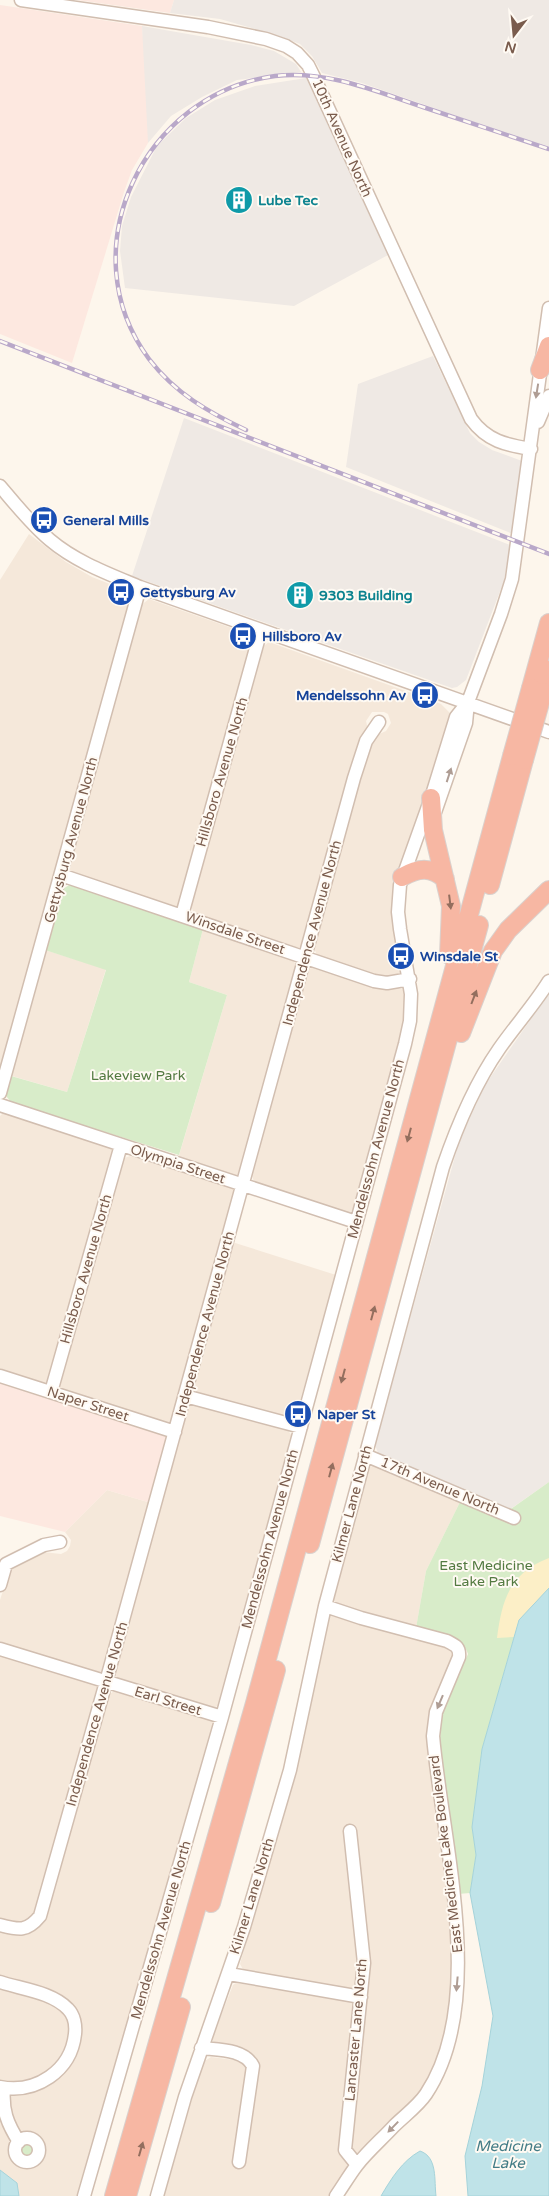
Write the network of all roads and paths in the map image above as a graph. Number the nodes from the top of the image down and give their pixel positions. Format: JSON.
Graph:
{"nodes":[{"id":1,"x":21,"y":0,"type":"edge"},
{"id":2,"x":549,"y":308,"type":"edge"},
{"id":3,"x":549,"y":346,"type":"edge"},
{"id":4,"x":540,"y":370,"type":"junction"},
{"id":5,"x":549,"y":396,"type":"edge"},
{"id":6,"x":531,"y":449,"type":"junction"},
{"id":7,"x":0,"y":486,"type":"edge"},
{"id":8,"x":140,"y":587,"type":"junction"},
{"id":9,"x":549,"y":623,"type":"edge"},
{"id":10,"x":261,"y":630,"type":"junction"},
{"id":11,"x":549,"y":670,"type":"edge"},
{"id":12,"x":537,"y":690,"type":"junction"},
{"id":13,"x":468,"y":702,"type":"junction"},
{"id":14,"x":379,"y":722,"type":"dead end"},
{"id":15,"x":549,"y":732,"type":"edge"},
{"id":16,"x":518,"y":758,"type":"junction"},
{"id":17,"x":431,"y":798,"type":"junction"},
{"id":18,"x":432,"y":821,"type":"junction"},
{"id":19,"x":61,"y":875,"type":"junction"},
{"id":20,"x":402,"y":877,"type":"junction"},
{"id":21,"x":445,"y":879,"type":"junction"},
{"id":22,"x":549,"y":890,"type":"edge"},
{"id":23,"x":549,"y":911,"type":"edge"},
{"id":24,"x":182,"y":915,"type":"junction"},
{"id":25,"x":521,"y":917,"type":"junction"},
{"id":26,"x":305,"y":956,"type":"junction"},
{"id":27,"x":410,"y":979,"type":"junction"},
{"id":28,"x":549,"y":981,"type":"edge"},
{"id":29,"x":422,"y":1088,"type":"junction"},
{"id":30,"x":0,"y":1093,"type":"edge"},
{"id":31,"x":0,"y":1106,"type":"edge"},
{"id":32,"x":121,"y":1145,"type":"junction"},
{"id":33,"x":411,"y":1175,"type":"junction"},
{"id":34,"x":243,"y":1185,"type":"junction"},
{"id":35,"x":356,"y":1222,"type":"junction"},
{"id":36,"x":0,"y":1376,"type":"edge"},
{"id":37,"x":51,"y":1392,"type":"junction"},
{"id":38,"x":185,"y":1396,"type":"junction"},
{"id":39,"x":301,"y":1427,"type":"junction"},
{"id":40,"x":175,"y":1432,"type":"junction"},
{"id":41,"x":365,"y":1455,"type":"junction"},
{"id":42,"x":514,"y":1518,"type":"dead end"},
{"id":43,"x":60,"y":1542,"type":"dead end"},
{"id":44,"x":0,"y":1585,"type":"edge"},
{"id":45,"x":325,"y":1606,"type":"junction"},
{"id":46,"x":0,"y":1649,"type":"edge"},
{"id":47,"x":106,"y":1682,"type":"junction"},
{"id":48,"x":222,"y":1717,"type":"junction"},
{"id":49,"x":350,"y":1831,"type":"dead end"},
{"id":50,"x":0,"y":1925,"type":"edge"},
{"id":51,"x":229,"y":1974,"type":"junction"},
{"id":52,"x":0,"y":1982,"type":"edge"},
{"id":53,"x":361,"y":1998,"type":"junction"},
{"id":54,"x":201,"y":2048,"type":"junction"},
{"id":55,"x":2,"y":2087,"type":"edge"},
{"id":56,"x":18,"y":2142,"type":"dead end"},
{"id":57,"x":126,"y":2152,"type":"junction"},
{"id":58,"x":239,"y":2162,"type":"dead end"},
{"id":59,"x":357,"y":2165,"type":"junction"},
{"id":60,"x":84,"y":2196,"type":"edge"},
{"id":61,"x":109,"y":2196,"type":"edge"},
{"id":62,"x":114,"y":2196,"type":"edge"},
{"id":63,"x":127,"y":2196,"type":"edge"},
{"id":64,"x":157,"y":2196,"type":"edge"},
{"id":65,"x":336,"y":2196,"type":"edge"}],
"edges":[{"from":1,"to":6,"type":"street","name":"10th Avenue North"},
{"from":2,"to":4,"type":"street","name":"Mendelssohn Avenue North"},
{"from":3,"to":4,"type":"highway"},
{"from":4,"to":6,"type":"street","name":"Mendelssohn Avenue North","one_way":true},
{"from":5,"to":6,"type":"street","name":"Mendelssohn Avenue North"},
{"from":6,"to":13,"type":"street","name":"Mendelssohn Avenue North"},
{"from":7,"to":8,"type":"street"},
{"from":8,"to":10,"type":"street"},
{"from":8,"to":19,"type":"street","name":"Gettysburg Avenue North"},
{"from":9,"to":12,"type":"highway"},
{"from":10,"to":13,"type":"street"},
{"from":10,"to":24,"type":"street","name":"Hillsboro Avenue North"},
{"from":11,"to":12,"type":"highway"},
{"from":12,"to":16,"type":"highway","bridge":true},
{"from":13,"to":15,"type":"street"},
{"from":13,"to":17,"type":"street","name":"Mendelssohn Avenue North"},
{"from":18,"to":13,"type":"street","name":"Mendelssohn Avenue North","one_way":true},
{"from":14,"to":26,"type":"street","name":"Independence Avenue North"},
{"from":16,"to":29,"type":"highway"},
{"from":16,"to":33,"type":"highway"},
{"from":17,"to":18,"type":"highway"},
{"from":17,"to":20,"type":"street","name":"Mendelssohn Avenue North"},
{"from":18,"to":20,"type":"street","name":"Mendelssohn Avenue North"},
{"from":18,"to":21,"type":"highway"},
{"from":19,"to":24,"type":"street","name":"Winsdale Street"},
{"from":19,"to":30,"type":"street","name":"Gettysburg Avenue North"},
{"from":20,"to":21,"type":"highway"},
{"from":20,"to":27,"type":"street","name":"Mendelssohn Avenue North"},
{"from":21,"to":29,"type":"highway","one_way":true},
{"from":22,"to":25,"type":"highway"},
{"from":23,"to":25,"type":"highway"},
{"from":24,"to":26,"type":"street","name":"Winsdale Street"},
{"from":33,"to":25,"type":"highway","one_way":true},
{"from":26,"to":27,"type":"street","name":"Winsdale Street"},
{"from":26,"to":34,"type":"street","name":"Independence Avenue North"},
{"from":27,"to":35,"type":"street","name":"Mendelssohn Avenue North"},
{"from":28,"to":41,"type":"street","name":"Kilmer Lane North"},
{"from":29,"to":57,"type":"highway","one_way":true},
{"from":31,"to":32,"type":"street","name":"Olympia Street"},
{"from":32,"to":34,"type":"street","name":"Olympia Street"},
{"from":32,"to":37,"type":"street","name":"Hillsboro Avenue North"},
{"from":63,"to":33,"type":"highway","one_way":true},
{"from":34,"to":35,"type":"street","name":"Olympia Street"},
{"from":34,"to":38,"type":"street","name":"Independence Avenue North"},
{"from":35,"to":39,"type":"street","name":"Mendelssohn Avenue North"},
{"from":36,"to":37,"type":"street","name":"Naper Street"},
{"from":37,"to":40,"type":"street","name":"Naper Street"},
{"from":38,"to":39,"type":"street"},
{"from":38,"to":40,"type":"street","name":"Independence Avenue North"},
{"from":39,"to":48,"type":"street","name":"Mendelssohn Avenue North"},
{"from":40,"to":47,"type":"street","name":"Independence Avenue North"},
{"from":41,"to":42,"type":"street","name":"17th Avenue North"},
{"from":41,"to":45,"type":"street","name":"Kilmer Lane North"},
{"from":43,"to":44,"type":"street"},
{"from":45,"to":51,"type":"street","name":"Kilmer Lane North"},
{"from":45,"to":59,"type":"street","name":"East Medicine Lake Boulevard","one_way":true},
{"from":46,"to":47,"type":"street","name":"Earl Street"},
{"from":47,"to":48,"type":"street","name":"Earl Street"},
{"from":47,"to":50,"type":"street","name":"Independence Avenue North"},
{"from":48,"to":60,"type":"street","name":"Mendelssohn Avenue North"},
{"from":49,"to":53,"type":"street","name":"Lancaster Lane North"},
{"from":51,"to":53,"type":"street"},
{"from":51,"to":54,"type":"street","name":"Kilmer Lane North"},
{"from":52,"to":55,"type":"street"},
{"from":53,"to":59,"type":"street","name":"Lancaster Lane North"},
{"from":54,"to":58,"type":"street"},
{"from":54,"to":64,"type":"street","name":"Kilmer Lane North"},
{"from":55,"to":56,"type":"street"},
{"from":57,"to":61,"type":"highway"},
{"from":57,"to":62,"type":"highway"},
{"from":59,"to":65,"type":"street","name":"East Medicine Lake Boulevard"}]}
